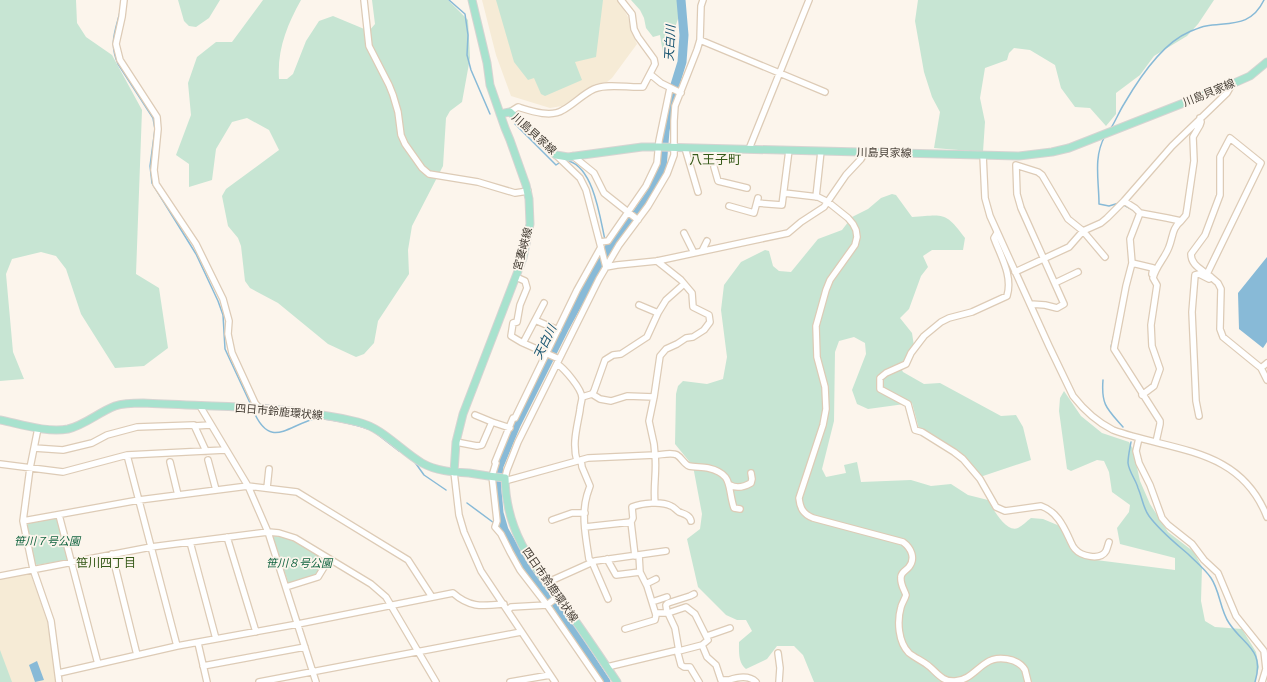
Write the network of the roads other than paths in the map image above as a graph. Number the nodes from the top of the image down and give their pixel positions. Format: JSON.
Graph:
{"nodes":[{"id":1,"x":124,"y":0,"type":"edge"},
{"id":2,"x":364,"y":0,"type":"edge"},
{"id":3,"x":472,"y":0,"type":"edge"},
{"id":4,"x":621,"y":0,"type":"edge"},
{"id":5,"x":703,"y":0,"type":"edge"},
{"id":6,"x":809,"y":0,"type":"edge"},
{"id":7,"x":700,"y":40,"type":"junction"},
{"id":8,"x":1267,"y":62,"type":"edge"},
{"id":9,"x":780,"y":73,"type":"junction"},
{"id":10,"x":650,"y":74,"type":"junction"},
{"id":11,"x":1232,"y":84,"type":"junction"},
{"id":12,"x":670,"y":88,"type":"junction"},
{"id":13,"x":681,"y":92,"type":"junction"},
{"id":14,"x":825,"y":92,"type":"dead end"},
{"id":15,"x":510,"y":112,"type":"junction"},
{"id":16,"x":500,"y":114,"type":"junction"},
{"id":17,"x":1200,"y":118,"type":"junction"},
{"id":18,"x":658,"y":147,"type":"junction"},
{"id":19,"x":675,"y":147,"type":"junction"},
{"id":20,"x":685,"y":148,"type":"junction"},
{"id":21,"x":714,"y":148,"type":"junction"},
{"id":22,"x":749,"y":149,"type":"junction"},
{"id":23,"x":789,"y":150,"type":"junction"},
{"id":24,"x":822,"y":151,"type":"junction"},
{"id":25,"x":865,"y":152,"type":"junction"},
{"id":26,"x":556,"y":155,"type":"junction"},
{"id":27,"x":983,"y":155,"type":"junction"},
{"id":28,"x":573,"y":156,"type":"junction"},
{"id":29,"x":747,"y":188,"type":"dead end"},
{"id":30,"x":528,"y":191,"type":"junction"},
{"id":31,"x":698,"y":192,"type":"dead end"},
{"id":32,"x":784,"y":193,"type":"junction"},
{"id":33,"x":816,"y":197,"type":"junction"},
{"id":34,"x":828,"y":202,"type":"junction"},
{"id":35,"x":1122,"y":204,"type":"junction"},
{"id":36,"x":729,"y":206,"type":"dead end"},
{"id":37,"x":628,"y":212,"type":"junction"},
{"id":38,"x":1140,"y":213,"type":"junction"},
{"id":39,"x":637,"y":220,"type":"junction"},
{"id":40,"x":1181,"y":221,"type":"junction"},
{"id":41,"x":1083,"y":231,"type":"junction"},
{"id":42,"x":684,"y":233,"type":"dead end"},
{"id":43,"x":997,"y":234,"type":"junction"},
{"id":44,"x":707,"y":241,"type":"dead end"},
{"id":45,"x":603,"y":243,"type":"junction"},
{"id":46,"x":702,"y":251,"type":"junction"},
{"id":47,"x":694,"y":253,"type":"junction"},
{"id":48,"x":1105,"y":257,"type":"dead end"},
{"id":49,"x":1044,"y":259,"type":"junction"},
{"id":50,"x":657,"y":261,"type":"junction"},
{"id":51,"x":1132,"y":263,"type":"junction"},
{"id":52,"x":606,"y":267,"type":"junction"},
{"id":53,"x":1015,"y":272,"type":"junction"},
{"id":54,"x":1078,"y":272,"type":"dead end"},
{"id":55,"x":1209,"y":276,"type":"junction"},
{"id":56,"x":516,"y":277,"type":"junction"},
{"id":57,"x":1153,"y":278,"type":"junction"},
{"id":58,"x":1055,"y":283,"type":"junction"},
{"id":59,"x":684,"y":284,"type":"junction"},
{"id":60,"x":544,"y":303,"type":"dead end"},
{"id":61,"x":1030,"y":304,"type":"junction"},
{"id":62,"x":639,"y":305,"type":"dead end"},
{"id":63,"x":658,"y":313,"type":"junction"},
{"id":64,"x":535,"y":320,"type":"junction"},
{"id":65,"x":558,"y":330,"type":"junction"},
{"id":66,"x":523,"y":343,"type":"junction"},
{"id":67,"x":547,"y":354,"type":"junction"},
{"id":68,"x":558,"y":360,"type":"junction"},
{"id":69,"x":1267,"y":363,"type":"edge"},
{"id":70,"x":1261,"y":368,"type":"junction"},
{"id":71,"x":1267,"y":380,"type":"edge"},
{"id":72,"x":592,"y":394,"type":"junction"},
{"id":73,"x":1142,"y":394,"type":"junction"},
{"id":74,"x":582,"y":397,"type":"junction"},
{"id":75,"x":654,"y":397,"type":"junction"},
{"id":76,"x":200,"y":406,"type":"junction"},
{"id":77,"x":258,"y":409,"type":"junction"},
{"id":78,"x":475,"y":415,"type":"dead end"},
{"id":79,"x":1199,"y":416,"type":"dead end"},
{"id":80,"x":0,"y":420,"type":"edge"},
{"id":81,"x":492,"y":422,"type":"junction"},
{"id":82,"x":210,"y":425,"type":"junction"},
{"id":83,"x":194,"y":426,"type":"junction"},
{"id":84,"x":38,"y":428,"type":"junction"},
{"id":85,"x":510,"y":428,"type":"junction"},
{"id":86,"x":1139,"y":438,"type":"junction"},
{"id":87,"x":456,"y":442,"type":"junction"},
{"id":88,"x":1156,"y":442,"type":"junction"},
{"id":89,"x":34,"y":448,"type":"junction"},
{"id":90,"x":225,"y":450,"type":"junction"},
{"id":91,"x":206,"y":451,"type":"junction"},
{"id":92,"x":127,"y":455,"type":"junction"},
{"id":93,"x":655,"y":455,"type":"junction"},
{"id":94,"x":208,"y":460,"type":"dead end"},
{"id":95,"x":579,"y":461,"type":"junction"},
{"id":96,"x":170,"y":462,"type":"dead end"},
{"id":97,"x":0,"y":464,"type":"edge"},
{"id":98,"x":30,"y":468,"type":"junction"},
{"id":99,"x":269,"y":469,"type":"dead end"},
{"id":100,"x":454,"y":472,"type":"junction"},
{"id":101,"x":751,"y":473,"type":"dead end"},
{"id":102,"x":493,"y":477,"type":"junction"},
{"id":103,"x":505,"y":479,"type":"junction"},
{"id":104,"x":730,"y":485,"type":"junction"},
{"id":105,"x":248,"y":486,"type":"junction"},
{"id":106,"x":267,"y":488,"type":"junction"},
{"id":107,"x":216,"y":490,"type":"junction"},
{"id":108,"x":178,"y":495,"type":"junction"},
{"id":109,"x":139,"y":500,"type":"junction"},
{"id":110,"x":655,"y":503,"type":"junction"},
{"id":111,"x":740,"y":509,"type":"dead end"},
{"id":112,"x":585,"y":513,"type":"junction"},
{"id":113,"x":59,"y":515,"type":"junction"},
{"id":114,"x":1267,"y":517,"type":"edge"},
{"id":115,"x":552,"y":520,"type":"dead end"},
{"id":116,"x":23,"y":521,"type":"junction"},
{"id":117,"x":691,"y":521,"type":"dead end"},
{"id":118,"x":631,"y":522,"type":"junction"},
{"id":119,"x":585,"y":527,"type":"junction"},
{"id":120,"x":268,"y":532,"type":"junction"},
{"id":121,"x":227,"y":537,"type":"junction"},
{"id":122,"x":190,"y":542,"type":"junction"},
{"id":123,"x":1108,"y":542,"type":"dead end"},
{"id":124,"x":151,"y":547,"type":"junction"},
{"id":125,"x":666,"y":551,"type":"dead end"},
{"id":126,"x":112,"y":554,"type":"junction"},
{"id":127,"x":637,"y":556,"type":"junction"},
{"id":128,"x":329,"y":559,"type":"junction"},
{"id":129,"x":606,"y":559,"type":"junction"},
{"id":130,"x":72,"y":561,"type":"junction"},
{"id":131,"x":592,"y":562,"type":"junction"},
{"id":132,"x":33,"y":569,"type":"junction"},
{"id":133,"x":640,"y":572,"type":"junction"},
{"id":134,"x":0,"y":576,"type":"edge"},
{"id":135,"x":656,"y":579,"type":"dead end"},
{"id":136,"x":546,"y":582,"type":"junction"},
{"id":137,"x":646,"y":584,"type":"junction"},
{"id":138,"x":286,"y":587,"type":"junction"},
{"id":139,"x":694,"y":594,"type":"dead end"},
{"id":140,"x":432,"y":597,"type":"junction"},
{"id":141,"x":557,"y":597,"type":"junction"},
{"id":142,"x":668,"y":597,"type":"dead end"},
{"id":143,"x":608,"y":599,"type":"dead end"},
{"id":144,"x":652,"y":602,"type":"junction"},
{"id":145,"x":504,"y":604,"type":"junction"},
{"id":146,"x":391,"y":605,"type":"junction"},
{"id":147,"x":547,"y":605,"type":"junction"},
{"id":148,"x":508,"y":610,"type":"junction"},
{"id":149,"x":667,"y":612,"type":"junction"},
{"id":150,"x":656,"y":613,"type":"junction"},
{"id":151,"x":298,"y":624,"type":"junction"},
{"id":152,"x":730,"y":628,"type":"dead end"},
{"id":153,"x":624,"y":629,"type":"dead end"},
{"id":154,"x":256,"y":632,"type":"junction"},
{"id":155,"x":521,"y":632,"type":"junction"},
{"id":156,"x":707,"y":636,"type":"junction"},
{"id":157,"x":216,"y":639,"type":"junction"},
{"id":158,"x":198,"y":643,"type":"junction"},
{"id":159,"x":702,"y":645,"type":"junction"},
{"id":160,"x":177,"y":646,"type":"junction"},
{"id":161,"x":305,"y":647,"type":"junction"},
{"id":162,"x":678,"y":650,"type":"junction"},
{"id":163,"x":418,"y":651,"type":"junction"},
{"id":164,"x":778,"y":653,"type":"dead end"},
{"id":165,"x":137,"y":655,"type":"junction"},
{"id":166,"x":98,"y":664,"type":"junction"},
{"id":167,"x":203,"y":666,"type":"junction"},
{"id":168,"x":607,"y":667,"type":"junction"},
{"id":169,"x":312,"y":672,"type":"junction"},
{"id":170,"x":59,"y":673,"type":"junction"},
{"id":171,"x":550,"y":675,"type":"junction"},
{"id":172,"x":730,"y":681,"type":"edge"},
{"id":173,"x":59,"y":682,"type":"edge"},
{"id":174,"x":207,"y":682,"type":"edge"},
{"id":175,"x":259,"y":682,"type":"edge"},
{"id":176,"x":316,"y":682,"type":"edge"},
{"id":177,"x":436,"y":682,"type":"edge"},
{"id":178,"x":510,"y":682,"type":"edge"},
{"id":179,"x":555,"y":682,"type":"edge"},
{"id":180,"x":600,"y":682,"type":"edge"},
{"id":181,"x":617,"y":682,"type":"edge"},
{"id":182,"x":699,"y":682,"type":"edge"},
{"id":183,"x":756,"y":682,"type":"edge"},
{"id":184,"x":779,"y":682,"type":"edge"},
{"id":185,"x":1028,"y":682,"type":"edge"},
{"id":186,"x":1262,"y":682,"type":"edge"}],
"edges":[{"from":1,"to":77,"type":"street"},
{"from":2,"to":30,"type":"street"},
{"from":3,"to":16,"type":"main road","name":"宮妻峡線"},
{"from":4,"to":10,"type":"street"},
{"from":5,"to":7,"type":"street"},
{"from":6,"to":9,"type":"street"},
{"from":7,"to":9,"type":"street"},
{"from":7,"to":13,"type":"street"},
{"from":8,"to":11,"type":"main road","name":"川島貝家線"},
{"from":9,"to":14,"type":"street"},
{"from":9,"to":22,"type":"street"},
{"from":10,"to":12,"type":"street"},
{"from":10,"to":15,"type":"street"},
{"from":11,"to":17,"type":"street"},
{"from":11,"to":27,"type":"main road","name":"川島貝家線"},
{"from":12,"to":13,"type":"street"},
{"from":12,"to":18,"type":"street"},
{"from":13,"to":19,"type":"street"},
{"from":15,"to":16,"type":"main road","name":"川島貝家線"},
{"from":15,"to":26,"type":"main road","name":"川島貝家線"},
{"from":16,"to":30,"type":"main road","name":"宮妻峡線"},
{"from":17,"to":35,"type":"street"},
{"from":17,"to":40,"type":"street"},
{"from":18,"to":19,"type":"main road","name":"川島貝家線"},
{"from":18,"to":28,"type":"main road","name":"川島貝家線"},
{"from":18,"to":37,"type":"street"},
{"from":19,"to":20,"type":"main road","name":"川島貝家線"},
{"from":19,"to":39,"type":"street"},
{"from":20,"to":21,"type":"main road","name":"川島貝家線"},
{"from":20,"to":31,"type":"street"},
{"from":21,"to":22,"type":"main road","name":"川島貝家線"},
{"from":21,"to":29,"type":"street"},
{"from":22,"to":23,"type":"main road","name":"川島貝家線"},
{"from":23,"to":24,"type":"main road","name":"川島貝家線"},
{"from":23,"to":32,"type":"street"},
{"from":24,"to":25,"type":"main road","name":"川島貝家線"},
{"from":24,"to":33,"type":"street"},
{"from":25,"to":27,"type":"main road","name":"川島貝家線"},
{"from":25,"to":34,"type":"street"},
{"from":26,"to":28,"type":"main road","name":"川島貝家線"},
{"from":26,"to":45,"type":"street"},
{"from":27,"to":43,"type":"street"},
{"from":28,"to":37,"type":"street"},
{"from":30,"to":56,"type":"main road","name":"宮妻峡線"},
{"from":32,"to":33,"type":"street"},
{"from":32,"to":36,"type":"street"},
{"from":33,"to":34,"type":"street"},
{"from":34,"to":46,"type":"street"},
{"from":34,"to":185,"type":"street"},
{"from":35,"to":38,"type":"street"},
{"from":35,"to":41,"type":"street"},
{"from":37,"to":39,"type":"street"},
{"from":37,"to":45,"type":"street"},
{"from":38,"to":40,"type":"street"},
{"from":38,"to":51,"type":"street"},
{"from":39,"to":52,"type":"street"},
{"from":40,"to":57,"type":"street"},
{"from":41,"to":48,"type":"street"},
{"from":41,"to":49,"type":"street"},
{"from":41,"to":49,"type":"street"},
{"from":42,"to":47,"type":"street"},
{"from":43,"to":53,"type":"street"},
{"from":43,"to":123,"type":"street"},
{"from":44,"to":46,"type":"street"},
{"from":45,"to":52,"type":"street"},
{"from":45,"to":65,"type":"street"},
{"from":46,"to":47,"type":"street"},
{"from":47,"to":50,"type":"street"},
{"from":49,"to":53,"type":"street"},
{"from":49,"to":58,"type":"street"},
{"from":50,"to":52,"type":"street"},
{"from":50,"to":59,"type":"street"},
{"from":51,"to":57,"type":"street"},
{"from":51,"to":73,"type":"street"},
{"from":52,"to":68,"type":"street"},
{"from":53,"to":61,"type":"street"},
{"from":54,"to":58,"type":"street"},
{"from":55,"to":55,"type":"street"},
{"from":55,"to":70,"type":"street"},
{"from":55,"to":79,"type":"street"},
{"from":56,"to":66,"type":"street"},
{"from":56,"to":87,"type":"main road","name":"宮妻峡線"},
{"from":57,"to":73,"type":"street"},
{"from":58,"to":61,"type":"street"},
{"from":59,"to":63,"type":"street"},
{"from":59,"to":75,"type":"street"},
{"from":60,"to":64,"type":"street"},
{"from":61,"to":86,"type":"street"},
{"from":62,"to":63,"type":"street"},
{"from":63,"to":72,"type":"street"},
{"from":64,"to":65,"type":"street"},
{"from":64,"to":66,"type":"street"},
{"from":65,"to":67,"type":"street"},
{"from":66,"to":67,"type":"street"},
{"from":67,"to":68,"type":"street"},
{"from":67,"to":85,"type":"street"},
{"from":68,"to":74,"type":"street"},
{"from":68,"to":103,"type":"street"},
{"from":69,"to":70,"type":"street"},
{"from":70,"to":71,"type":"street"},
{"from":72,"to":74,"type":"street"},
{"from":72,"to":75,"type":"street"},
{"from":73,"to":88,"type":"street"},
{"from":74,"to":95,"type":"street"},
{"from":75,"to":93,"type":"street"},
{"from":76,"to":77,"type":"main road","name":"四日市鈴鹿環状線"},
{"from":76,"to":82,"type":"street"},
{"from":76,"to":84,"type":"main road","name":"四日市鈴鹿環状線"},
{"from":77,"to":100,"type":"main road","name":"四日市鈴鹿環状線"},
{"from":78,"to":81,"type":"street"},
{"from":80,"to":84,"type":"main road","name":"四日市鈴鹿環状線"},
{"from":81,"to":85,"type":"street"},
{"from":81,"to":87,"type":"street"},
{"from":82,"to":83,"type":"street"},
{"from":82,"to":90,"type":"street"},
{"from":83,"to":89,"type":"street"},
{"from":83,"to":91,"type":"street"},
{"from":84,"to":89,"type":"street"},
{"from":85,"to":102,"type":"street"},
{"from":86,"to":88,"type":"street"},
{"from":86,"to":186,"type":"street"},
{"from":87,"to":100,"type":"main road","name":"宮妻峡線"},
{"from":88,"to":114,"type":"street"},
{"from":89,"to":98,"type":"street"},
{"from":90,"to":91,"type":"street"},
{"from":90,"to":105,"type":"street"},
{"from":91,"to":92,"type":"street"},
{"from":92,"to":98,"type":"street"},
{"from":92,"to":109,"type":"street"},
{"from":93,"to":95,"type":"street"},
{"from":93,"to":104,"type":"street"},
{"from":93,"to":110,"type":"street"},
{"from":94,"to":107,"type":"street"},
{"from":95,"to":103,"type":"street"},
{"from":95,"to":112,"type":"street"},
{"from":96,"to":108,"type":"street"},
{"from":97,"to":98,"type":"street"},
{"from":98,"to":116,"type":"street"},
{"from":99,"to":106,"type":"street"},
{"from":100,"to":102,"type":"main road","name":"四日市鈴鹿環状線"},
{"from":100,"to":145,"type":"street"},
{"from":101,"to":104,"type":"street"},
{"from":102,"to":103,"type":"main road","name":"四日市鈴鹿環状線"},
{"from":102,"to":147,"type":"street"},
{"from":103,"to":136,"type":"main road","name":"四日市鈴鹿環状線"},
{"from":104,"to":111,"type":"street"},
{"from":105,"to":106,"type":"street"},
{"from":105,"to":107,"type":"street"},
{"from":105,"to":120,"type":"street"},
{"from":106,"to":140,"type":"street"},
{"from":107,"to":108,"type":"street"},
{"from":108,"to":109,"type":"street"},
{"from":109,"to":113,"type":"street"},
{"from":109,"to":124,"type":"street"},
{"from":110,"to":117,"type":"street"},
{"from":110,"to":118,"type":"street"},
{"from":112,"to":115,"type":"street"},
{"from":112,"to":119,"type":"street"},
{"from":113,"to":116,"type":"street"},
{"from":113,"to":130,"type":"street"},
{"from":116,"to":132,"type":"street"},
{"from":118,"to":119,"type":"street"},
{"from":118,"to":127,"type":"street"},
{"from":119,"to":131,"type":"street"},
{"from":120,"to":121,"type":"street"},
{"from":120,"to":128,"type":"street"},
{"from":120,"to":138,"type":"street"},
{"from":121,"to":122,"type":"street"},
{"from":121,"to":154,"type":"street"},
{"from":122,"to":124,"type":"street"},
{"from":122,"to":157,"type":"street"},
{"from":124,"to":126,"type":"street"},
{"from":124,"to":160,"type":"street"},
{"from":125,"to":127,"type":"street"},
{"from":126,"to":130,"type":"street"},
{"from":126,"to":165,"type":"street"},
{"from":127,"to":129,"type":"street"},
{"from":127,"to":133,"type":"street"},
{"from":128,"to":138,"type":"street"},
{"from":128,"to":146,"type":"street"},
{"from":129,"to":131,"type":"street"},
{"from":129,"to":133,"type":"street"},
{"from":130,"to":132,"type":"street"},
{"from":130,"to":166,"type":"street"},
{"from":131,"to":136,"type":"street"},
{"from":131,"to":143,"type":"street"},
{"from":132,"to":134,"type":"street"},
{"from":132,"to":170,"type":"street"},
{"from":133,"to":137,"type":"street"},
{"from":135,"to":137,"type":"street"},
{"from":136,"to":141,"type":"main road","name":"四日市鈴鹿環状線"},
{"from":137,"to":144,"type":"street"},
{"from":138,"to":151,"type":"street"},
{"from":139,"to":149,"type":"street"},
{"from":140,"to":145,"type":"street"},
{"from":140,"to":146,"type":"street"},
{"from":141,"to":147,"type":"street"},
{"from":141,"to":168,"type":"main road","name":"四日市鈴鹿環状線"},
{"from":142,"to":144,"type":"street"},
{"from":144,"to":150,"type":"street"},
{"from":145,"to":148,"type":"street"},
{"from":146,"to":151,"type":"street"},
{"from":146,"to":163,"type":"street"},
{"from":147,"to":148,"type":"street"},
{"from":147,"to":180,"type":"street"},
{"from":148,"to":155,"type":"street"},
{"from":149,"to":150,"type":"street"},
{"from":149,"to":156,"type":"street"},
{"from":149,"to":162,"type":"street"},
{"from":150,"to":153,"type":"street"},
{"from":151,"to":154,"type":"street"},
{"from":151,"to":161,"type":"street"},
{"from":152,"to":156,"type":"street"},
{"from":154,"to":157,"type":"street"},
{"from":155,"to":163,"type":"street"},
{"from":155,"to":171,"type":"street"},
{"from":156,"to":159,"type":"street"},
{"from":157,"to":158,"type":"street"},
{"from":158,"to":160,"type":"street"},
{"from":158,"to":167,"type":"street"},
{"from":159,"to":162,"type":"street"},
{"from":159,"to":172,"type":"street"},
{"from":160,"to":165,"type":"street"},
{"from":161,"to":167,"type":"street"},
{"from":161,"to":169,"type":"street"},
{"from":162,"to":168,"type":"street"},
{"from":162,"to":182,"type":"street"},
{"from":163,"to":169,"type":"street"},
{"from":163,"to":177,"type":"street"},
{"from":164,"to":184,"type":"street"},
{"from":165,"to":166,"type":"street"},
{"from":166,"to":170,"type":"street"},
{"from":167,"to":174,"type":"street"},
{"from":168,"to":181,"type":"main road","name":"四日市鈴鹿環状線"},
{"from":169,"to":175,"type":"street"},
{"from":169,"to":176,"type":"street"},
{"from":170,"to":173,"type":"street"},
{"from":171,"to":178,"type":"street"},
{"from":171,"to":179,"type":"street"},
{"from":172,"to":183,"type":"street"}]}
